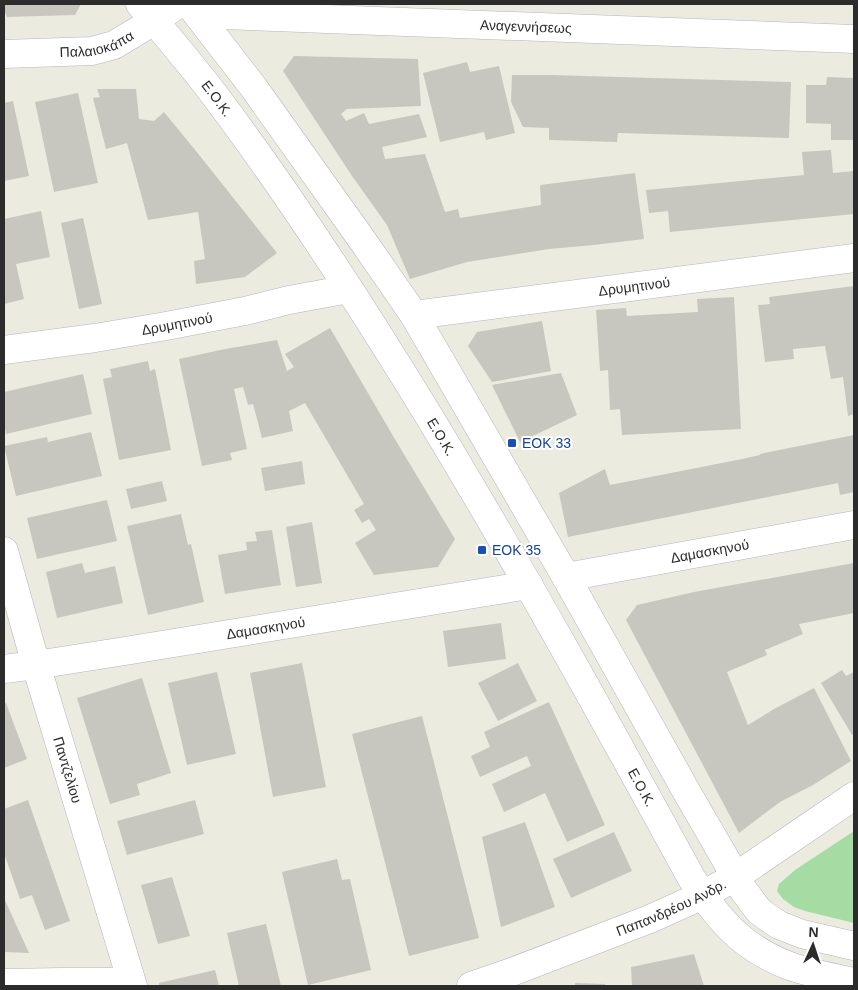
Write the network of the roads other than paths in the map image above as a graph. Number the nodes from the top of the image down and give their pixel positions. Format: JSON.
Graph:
{"nodes":[{"id":1,"x":188,"y":7,"type":"edge"},
{"id":2,"x":147,"y":12,"type":"edge"},
{"id":3,"x":854,"y":39,"type":"edge"},
{"id":4,"x":4,"y":54,"type":"edge"},
{"id":5,"x":854,"y":258,"type":"edge"},
{"id":6,"x":349,"y":290,"type":"junction"},
{"id":7,"x":414,"y":315,"type":"junction"},
{"id":8,"x":4,"y":350,"type":"edge"},
{"id":9,"x":854,"y":525,"type":"edge"},
{"id":10,"x":4,"y":551,"type":"edge"},
{"id":11,"x":566,"y":577,"type":"junction"},
{"id":12,"x":529,"y":585,"type":"junction"},
{"id":13,"x":36,"y":665,"type":"junction"},
{"id":14,"x":4,"y":668,"type":"edge"},
{"id":15,"x":854,"y":796,"type":"edge"},
{"id":16,"x":735,"y":878,"type":"junction"},
{"id":17,"x":703,"y":895,"type":"junction"},
{"id":18,"x":854,"y":946,"type":"edge"},
{"id":19,"x":811,"y":979,"type":"edge"},
{"id":20,"x":509,"y":980,"type":"edge"},
{"id":21,"x":4,"y":982,"type":"edge"},
{"id":22,"x":854,"y":982,"type":"edge"},
{"id":23,"x":132,"y":984,"type":"edge"},
{"id":24,"x":471,"y":986,"type":"edge"}],
"edges":[{"from":1,"to":2,"type":"street","name":"Παλαιοκάπα"},
{"from":1,"to":3,"type":"street","name":"Αναγεννήσεως"},
{"from":1,"to":7,"type":"street"},
{"from":2,"to":4,"type":"street","name":"Παλαιοκάπα"},
{"from":2,"to":6,"type":"street","name":"Ε.Ο.Κ."},
{"from":5,"to":7,"type":"street","name":"Δρυμητινού"},
{"from":6,"to":8,"type":"street","name":"Δρυμητινού"},
{"from":6,"to":12,"type":"street","name":"Ε.Ο.Κ."},
{"from":7,"to":11,"type":"street"},
{"from":9,"to":11,"type":"street","name":"Δαμασκηνού"},
{"from":10,"to":13,"type":"street","name":"Παντζελίου"},
{"from":11,"to":16,"type":"street"},
{"from":12,"to":13,"type":"street","name":"Δαμασκηνού"},
{"from":12,"to":17,"type":"street","name":"Ε.Ο.Κ."},
{"from":13,"to":14,"type":"street","name":"Δαμασκηνού"},
{"from":13,"to":23,"type":"street","name":"Παντζελίου"},
{"from":15,"to":16,"type":"street","name":"Παπανδρέου Ανδρ."},
{"from":16,"to":17,"type":"street","name":"Παπανδρέου Ανδρ."},
{"from":16,"to":18,"type":"street"},
{"from":17,"to":19,"type":"street","name":"Ε.Ο.Κ."},
{"from":17,"to":20,"type":"street","name":"Παπανδρέου Ανδρ."},
{"from":19,"to":22,"type":"street","name":"Ε.Ο.Κ."},
{"from":20,"to":24,"type":"street","name":"Παπανδρέου Ανδρ."},
{"from":21,"to":23,"type":"street"}]}
